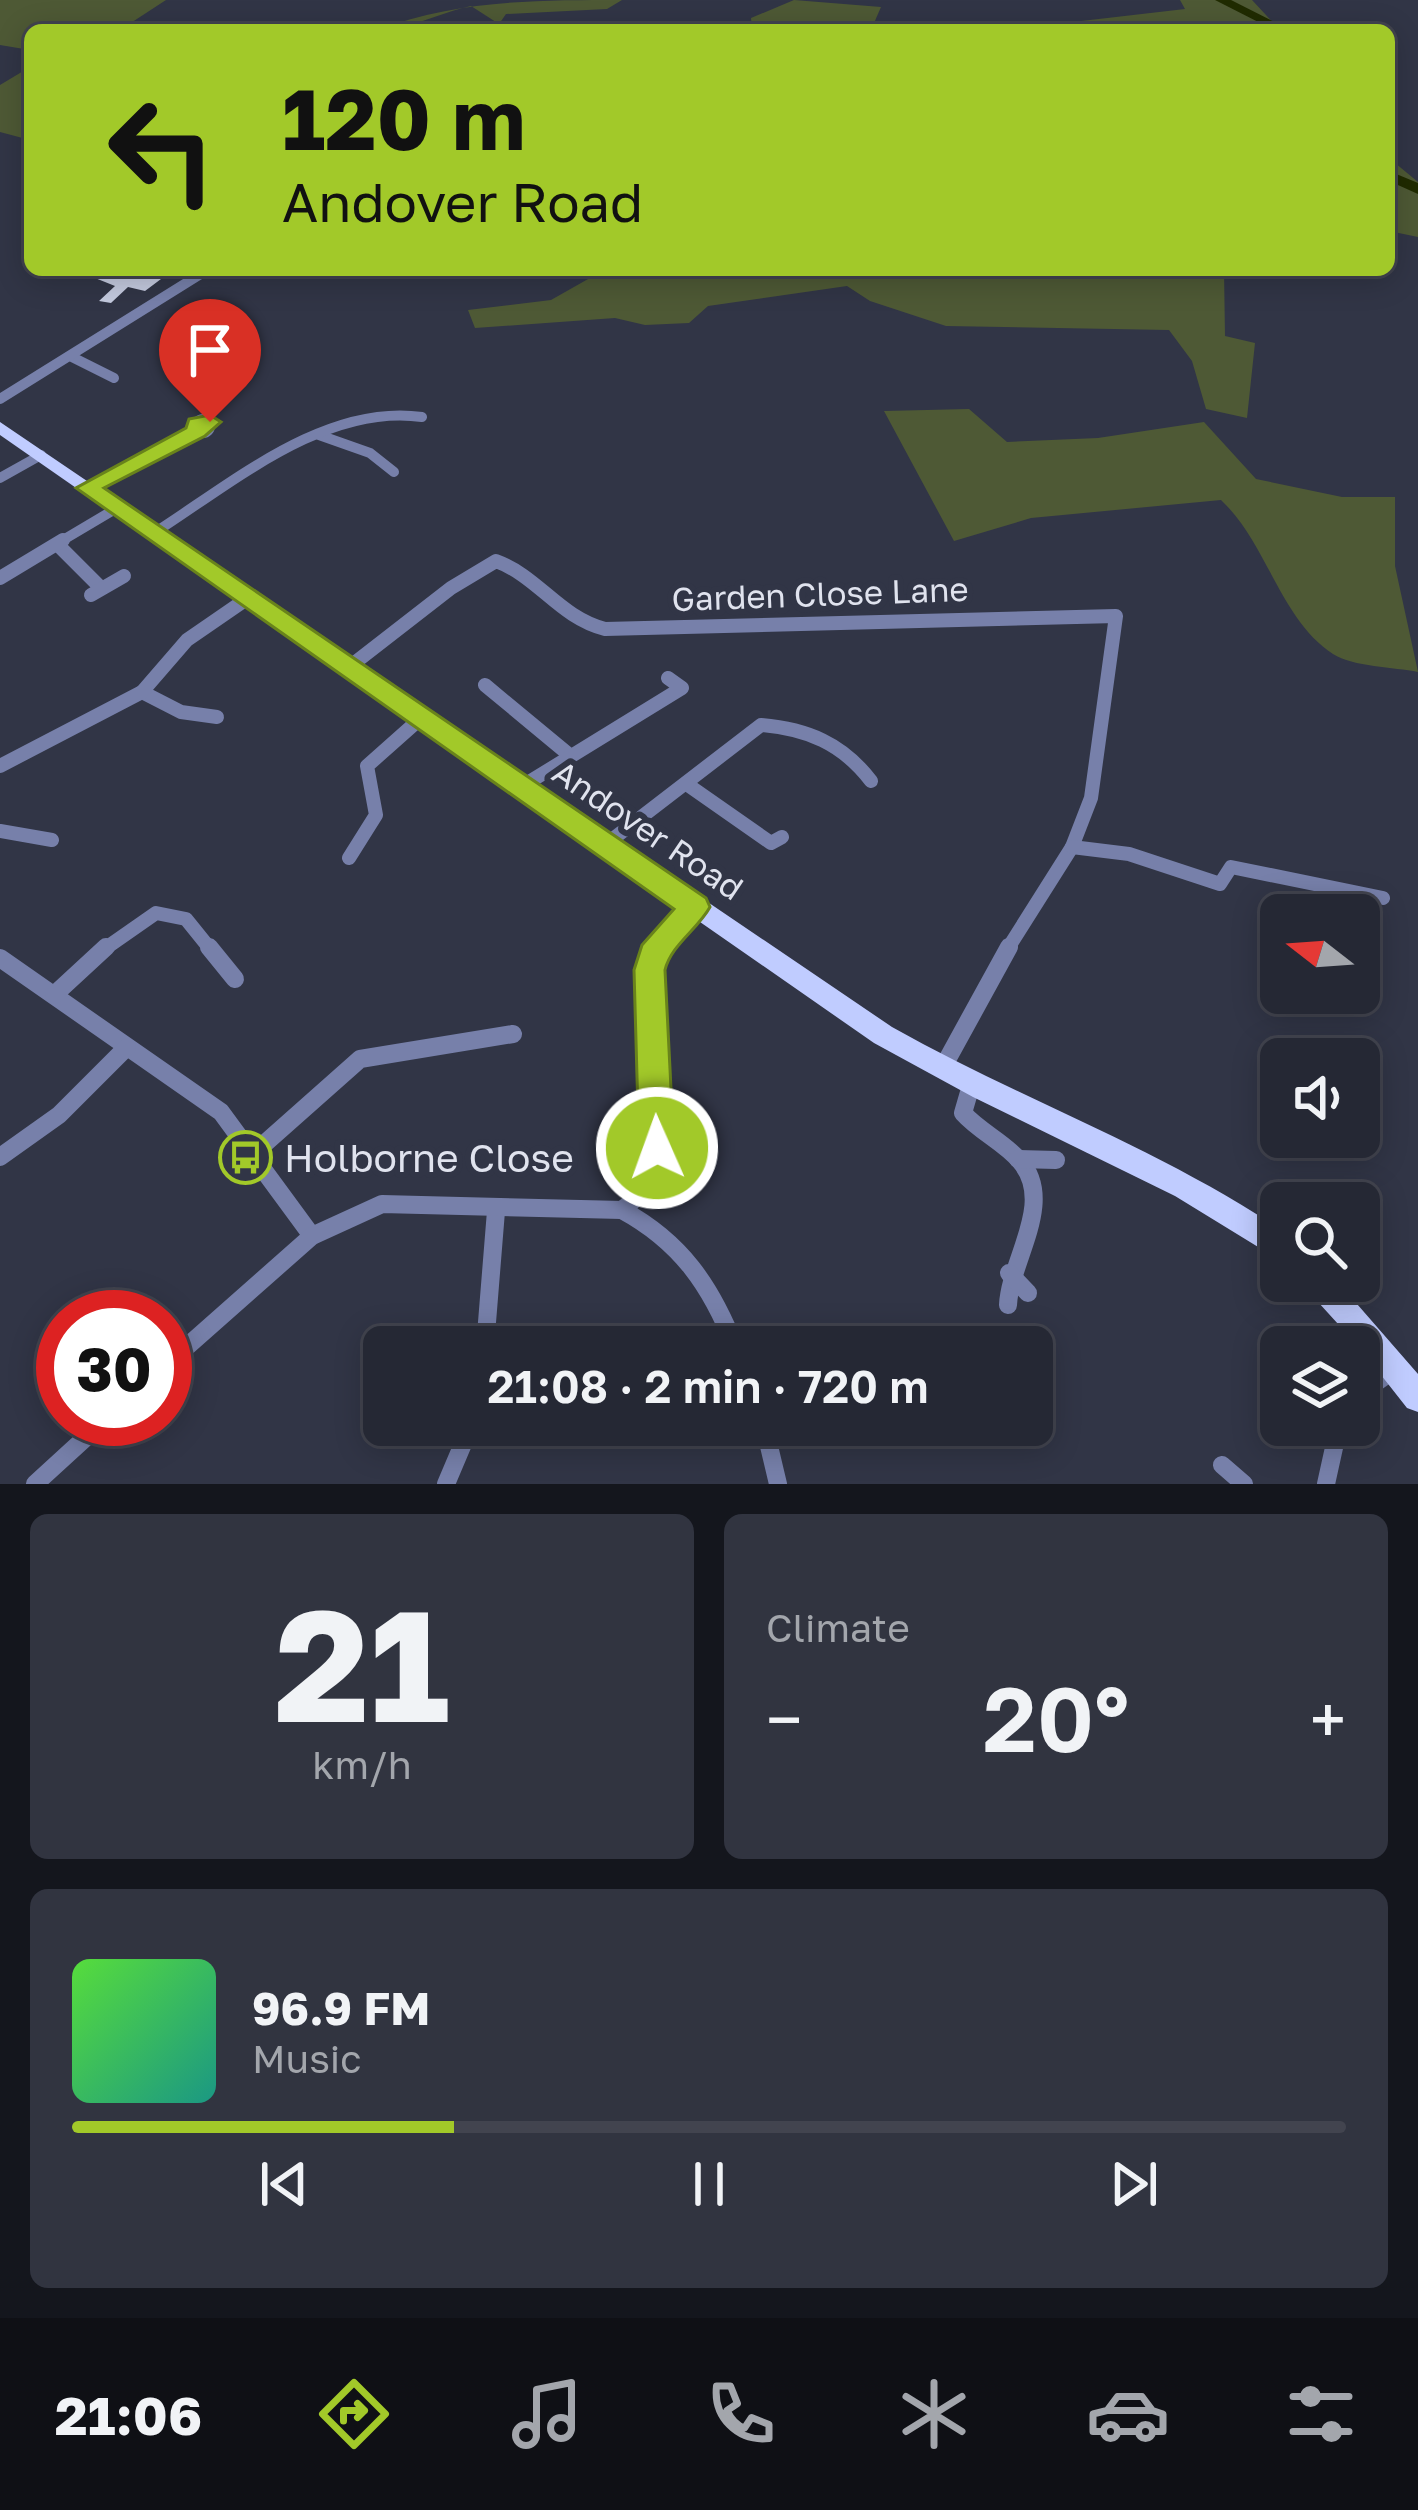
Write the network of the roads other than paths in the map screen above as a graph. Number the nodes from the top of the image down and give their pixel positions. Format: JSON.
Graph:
{"nodes":[{"id":1,"x":198,"y":276,"type":"edge"},
{"id":2,"x":72,"y":358,"type":"junction"},
{"id":3,"x":114,"y":378,"type":"dead end"},
{"id":4,"x":0,"y":399,"type":"edge"},
{"id":5,"x":422,"y":417,"type":"dead end"},
{"id":6,"x":0,"y":427,"type":"edge"},
{"id":7,"x":197,"y":431,"type":"dead end"},
{"id":8,"x":319,"y":435,"type":"junction"},
{"id":9,"x":41,"y":455,"type":"junction"},
{"id":10,"x":394,"y":472,"type":"dead end"},
{"id":11,"x":0,"y":478,"type":"edge"},
{"id":12,"x":88,"y":488,"type":"junction"},
{"id":13,"x":117,"y":508,"type":"junction"},
{"id":14,"x":154,"y":533,"type":"junction"},
{"id":15,"x":59,"y":546,"type":"junction"},
{"id":16,"x":124,"y":577,"type":"dead end"},
{"id":17,"x":0,"y":578,"type":"edge"},
{"id":18,"x":248,"y":598,"type":"junction"},
{"id":19,"x":348,"y":668,"type":"junction"},
{"id":20,"x":668,"y":678,"type":"dead end"},
{"id":21,"x":485,"y":685,"type":"dead end"},
{"id":22,"x":142,"y":692,"type":"junction"},
{"id":23,"x":217,"y":717,"type":"dead end"},
{"id":24,"x":422,"y":718,"type":"junction"},
{"id":25,"x":567,"y":753,"type":"junction"},
{"id":26,"x":0,"y":766,"type":"edge"},
{"id":27,"x":871,"y":781,"type":"dead end"},
{"id":28,"x":688,"y":784,"type":"junction"},
{"id":29,"x":521,"y":787,"type":"junction"},
{"id":30,"x":0,"y":831,"type":"edge"},
{"id":31,"x":782,"y":837,"type":"dead end"},
{"id":32,"x":52,"y":840,"type":"dead end"},
{"id":33,"x":605,"y":845,"type":"junction"},
{"id":34,"x":1072,"y":847,"type":"junction"},
{"id":35,"x":349,"y":858,"type":"dead end"},
{"id":36,"x":1383,"y":898,"type":"dead end"},
{"id":37,"x":695,"y":907,"type":"junction"},
{"id":38,"x":0,"y":958,"type":"edge"},
{"id":39,"x":209,"y":979,"type":"dead end"},
{"id":40,"x":54,"y":995,"type":"junction"},
{"id":41,"x":513,"y":1034,"type":"dead end"},
{"id":42,"x":128,"y":1047,"type":"junction"},
{"id":43,"x":942,"y":1069,"type":"junction"},
{"id":44,"x":972,"y":1082,"type":"junction"},
{"id":45,"x":254,"y":1154,"type":"junction"},
{"id":46,"x":0,"y":1157,"type":"edge"},
{"id":47,"x":1018,"y":1159,"type":"junction"},
{"id":48,"x":1056,"y":1160,"type":"dead end"},
{"id":49,"x":622,"y":1210,"type":"junction"},
{"id":50,"x":496,"y":1211,"type":"junction"},
{"id":51,"x":1260,"y":1233,"type":"edge"},
{"id":52,"x":311,"y":1236,"type":"junction"},
{"id":53,"x":1009,"y":1273,"type":"junction"},
{"id":54,"x":1028,"y":1294,"type":"dead end"},
{"id":55,"x":1337,"y":1302,"type":"edge"},
{"id":56,"x":1008,"y":1305,"type":"dead end"},
{"id":57,"x":487,"y":1326,"type":"edge"},
{"id":58,"x":727,"y":1326,"type":"edge"},
{"id":59,"x":192,"y":1342,"type":"edge"},
{"id":60,"x":1397,"y":1367,"type":"junction"},
{"id":61,"x":1380,"y":1379,"type":"edge"},
{"id":62,"x":1418,"y":1397,"type":"edge"},
{"id":63,"x":77,"y":1446,"type":"edge"},
{"id":64,"x":462,"y":1446,"type":"edge"},
{"id":65,"x":769,"y":1446,"type":"edge"},
{"id":66,"x":1335,"y":1446,"type":"edge"},
{"id":67,"x":1222,"y":1465,"type":"dead end"},
{"id":68,"x":1328,"y":1483,"type":"edge"},
{"id":69,"x":35,"y":1484,"type":"edge"},
{"id":70,"x":446,"y":1484,"type":"edge"},
{"id":71,"x":778,"y":1484,"type":"edge"},
{"id":72,"x":1244,"y":1484,"type":"edge"}],
"edges":[{"from":1,"to":2,"type":"street"},
{"from":2,"to":3,"type":"street"},
{"from":2,"to":4,"type":"street"},
{"from":5,"to":8,"type":"street"},
{"from":6,"to":9,"type":"main road","name":"Andover Road"},
{"from":7,"to":12,"type":"street"},
{"from":8,"to":10,"type":"street"},
{"from":8,"to":14,"type":"street"},
{"from":9,"to":11,"type":"street"},
{"from":9,"to":12,"type":"main road","name":"Andover Road"},
{"from":12,"to":13,"type":"main road","name":"Andover Road"},
{"from":13,"to":14,"type":"main road","name":"Andover Road"},
{"from":13,"to":15,"type":"street"},
{"from":14,"to":18,"type":"main road","name":"Andover Road"},
{"from":15,"to":16,"type":"street"},
{"from":15,"to":17,"type":"street"},
{"from":18,"to":19,"type":"main road","name":"Andover Road"},
{"from":18,"to":22,"type":"street"},
{"from":19,"to":24,"type":"main road","name":"Andover Road"},
{"from":19,"to":34,"type":"street","name":"Garden Close Lane"},
{"from":20,"to":25,"type":"street"},
{"from":21,"to":25,"type":"street"},
{"from":22,"to":23,"type":"street"},
{"from":22,"to":26,"type":"street"},
{"from":24,"to":29,"type":"main road","name":"Andover Road"},
{"from":24,"to":35,"type":"street"},
{"from":25,"to":29,"type":"street"},
{"from":27,"to":28,"type":"street"},
{"from":28,"to":31,"type":"street"},
{"from":28,"to":33,"type":"street"},
{"from":29,"to":33,"type":"main road","name":"Andover Road"},
{"from":30,"to":32,"type":"street"},
{"from":33,"to":37,"type":"main road","name":"Andover Road"},
{"from":34,"to":36,"type":"street"},
{"from":34,"to":43,"type":"street","name":"Garden Close Lane"},
{"from":37,"to":43,"type":"main road","name":"Andover Road"},
{"from":37,"to":49,"type":"street"},
{"from":38,"to":40,"type":"street"},
{"from":39,"to":40,"type":"street"},
{"from":40,"to":42,"type":"street"},
{"from":41,"to":45,"type":"street"},
{"from":42,"to":45,"type":"street"},
{"from":42,"to":46,"type":"street"},
{"from":43,"to":44,"type":"main road","name":"Andover Road"},
{"from":44,"to":47,"type":"street"},
{"from":44,"to":51,"type":"main road","name":"Andover Road"},
{"from":45,"to":52,"type":"street"},
{"from":47,"to":48,"type":"street"},
{"from":47,"to":53,"type":"street"},
{"from":49,"to":50,"type":"street"},
{"from":49,"to":58,"type":"street"},
{"from":50,"to":52,"type":"street"},
{"from":50,"to":57,"type":"street"},
{"from":52,"to":59,"type":"street"},
{"from":53,"to":54,"type":"street"},
{"from":53,"to":56,"type":"street"},
{"from":55,"to":60,"type":"main road"},
{"from":60,"to":61,"type":"street"},
{"from":60,"to":62,"type":"main road"},
{"from":63,"to":69,"type":"street"},
{"from":64,"to":70,"type":"street"},
{"from":65,"to":71,"type":"street"},
{"from":66,"to":68,"type":"street"},
{"from":67,"to":72,"type":"street"}]}
